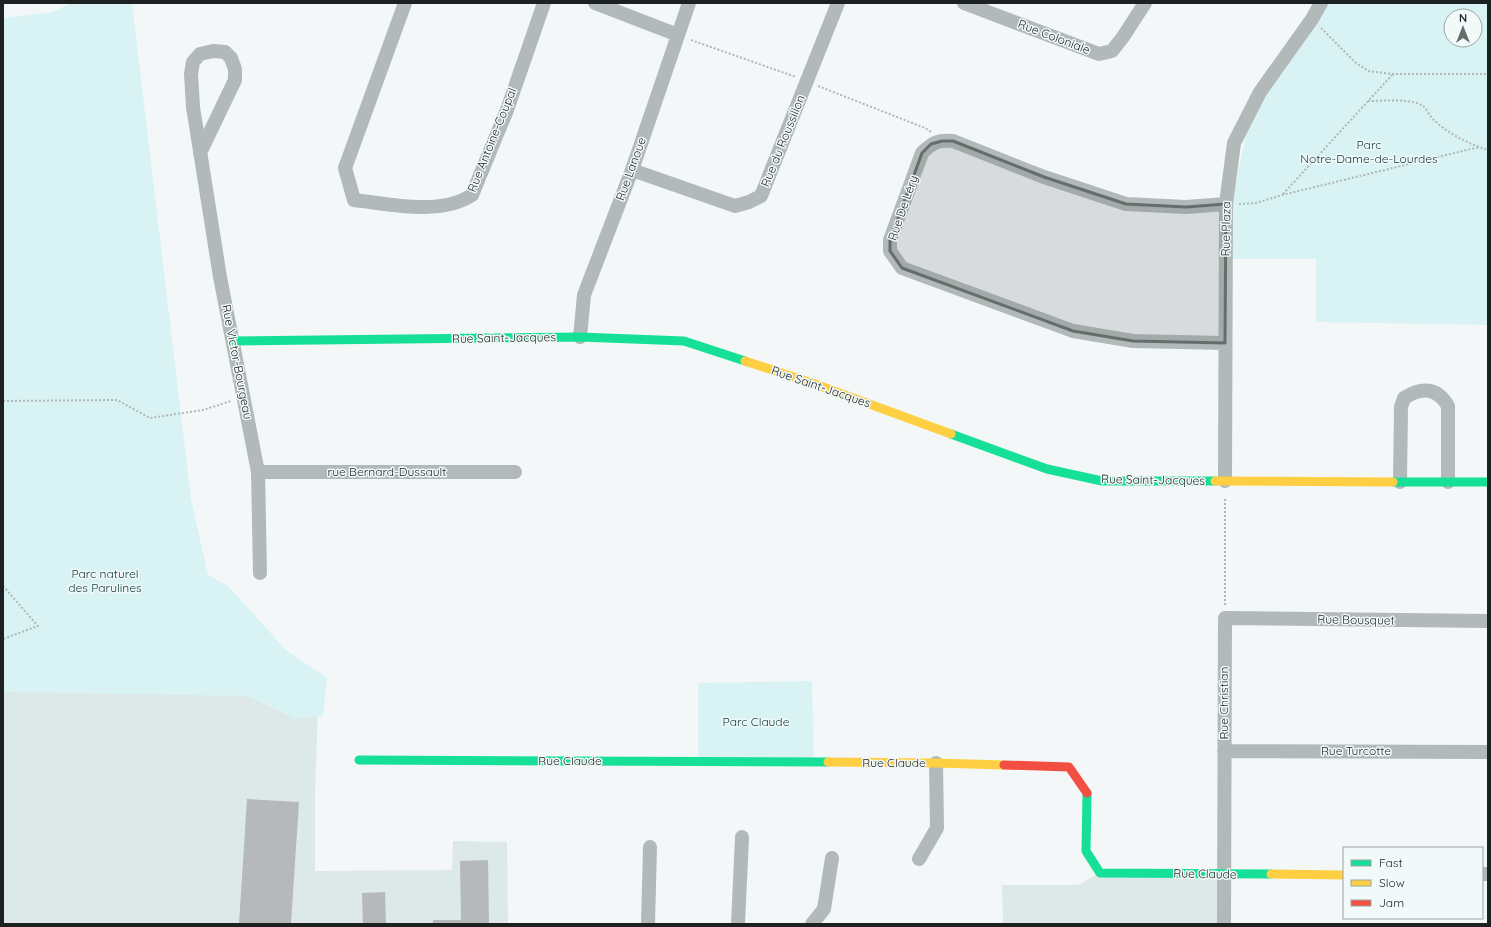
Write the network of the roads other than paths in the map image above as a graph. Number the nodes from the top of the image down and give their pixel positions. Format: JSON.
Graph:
{"nodes":[{"id":1,"x":405,"y":3,"type":"edge"},
{"id":2,"x":544,"y":3,"type":"edge"},
{"id":3,"x":595,"y":3,"type":"edge"},
{"id":4,"x":689,"y":3,"type":"edge"},
{"id":5,"x":838,"y":3,"type":"edge"},
{"id":6,"x":964,"y":3,"type":"edge"},
{"id":7,"x":1145,"y":3,"type":"edge"},
{"id":8,"x":1321,"y":3,"type":"edge"},
{"id":9,"x":678,"y":35,"type":"junction"},
{"id":10,"x":200,"y":153,"type":"junction"},
{"id":11,"x":632,"y":170,"type":"junction"},
{"id":12,"x":1226,"y":204,"type":"junction"},
{"id":13,"x":580,"y":337,"type":"junction"},
{"id":14,"x":233,"y":341,"type":"junction"},
{"id":15,"x":1225,"y":343,"type":"junction"},
{"id":16,"x":258,"y":472,"type":"junction"},
{"id":17,"x":515,"y":472,"type":"dead end"},
{"id":18,"x":1225,"y":481,"type":"junction"},
{"id":19,"x":1400,"y":482,"type":"junction"},
{"id":20,"x":1448,"y":482,"type":"junction"},
{"id":21,"x":1488,"y":482,"type":"edge"},
{"id":22,"x":260,"y":573,"type":"dead end"},
{"id":23,"x":1224,"y":618,"type":"joint"},
{"id":24,"x":1488,"y":621,"type":"edge"},
{"id":25,"x":1224,"y":751,"type":"junction"},
{"id":26,"x":1488,"y":752,"type":"edge"},
{"id":27,"x":359,"y":760,"type":"dead end"},
{"id":28,"x":936,"y":763,"type":"junction"},
{"id":29,"x":742,"y":837,"type":"dead end"},
{"id":30,"x":650,"y":847,"type":"dead end"},
{"id":31,"x":832,"y":858,"type":"dead end"},
{"id":32,"x":919,"y":859,"type":"dead end"},
{"id":33,"x":1224,"y":875,"type":"junction"},
{"id":34,"x":1343,"y":875,"type":"edge"},
{"id":35,"x":648,"y":924,"type":"edge"},
{"id":36,"x":738,"y":924,"type":"edge"},
{"id":37,"x":812,"y":924,"type":"edge"},
{"id":38,"x":1224,"y":924,"type":"edge"}],
"edges":[{"from":1,"to":2,"type":"street","name":"Rue Antoine-Coupal"},
{"from":3,"to":9,"type":"street"},
{"from":4,"to":9,"type":"street","name":"Rue Lanoue"},
{"from":5,"to":11,"type":"street","name":"Rue du Roussillon"},
{"from":6,"to":7,"type":"street","name":"Rue Coloniale"},
{"from":8,"to":12,"type":"street","name":"Rue Plaza"},
{"from":9,"to":11,"type":"street","name":"Rue Lanoue"},
{"from":10,"to":10,"type":"street","name":"Rue Victor-Bourgeau"},
{"from":10,"to":14,"type":"street","name":"Rue Victor-Bourgeau"},
{"from":11,"to":13,"type":"street","name":"Rue Lanoue"},
{"from":12,"to":15,"type":"street","name":"Rue Plaza"},
{"from":12,"to":15,"type":"street","name":"Rue De Léry"},
{"from":13,"to":14,"type":"street","name":"Rue Saint-Jacques"},
{"from":13,"to":18,"type":"street","name":"Rue Saint-Jacques"},
{"from":14,"to":16,"type":"street","name":"Rue Victor-Bourgeau"},
{"from":15,"to":18,"type":"street","name":"Rue Plaza"},
{"from":16,"to":17,"type":"street","name":"rue Bernard-Dussault"},
{"from":16,"to":22,"type":"street","name":"Rue Victor-Bourgeau"},
{"from":18,"to":19,"type":"street","name":"Rue Saint-Jacques"},
{"from":19,"to":20,"type":"street","name":"Rue Saint-Jacques"},
{"from":19,"to":20,"type":"street"},
{"from":20,"to":21,"type":"street","name":"Rue Saint-Jacques"},
{"from":23,"to":24,"type":"street","name":"Rue Bousquet"},
{"from":23,"to":25,"type":"street","name":"Rue Christian"},
{"from":25,"to":26,"type":"street","name":"Rue Turcotte"},
{"from":25,"to":33,"type":"street","name":"Rue Christian"},
{"from":27,"to":28,"type":"street","name":"Rue Claude"},
{"from":28,"to":32,"type":"street"},
{"from":28,"to":33,"type":"street","name":"Rue Claude"},
{"from":29,"to":36,"type":"street"},
{"from":30,"to":35,"type":"street"},
{"from":31,"to":37,"type":"street"},
{"from":33,"to":34,"type":"street","name":"Rue Claude"},
{"from":33,"to":38,"type":"street","name":"Rue Christian"}]}
